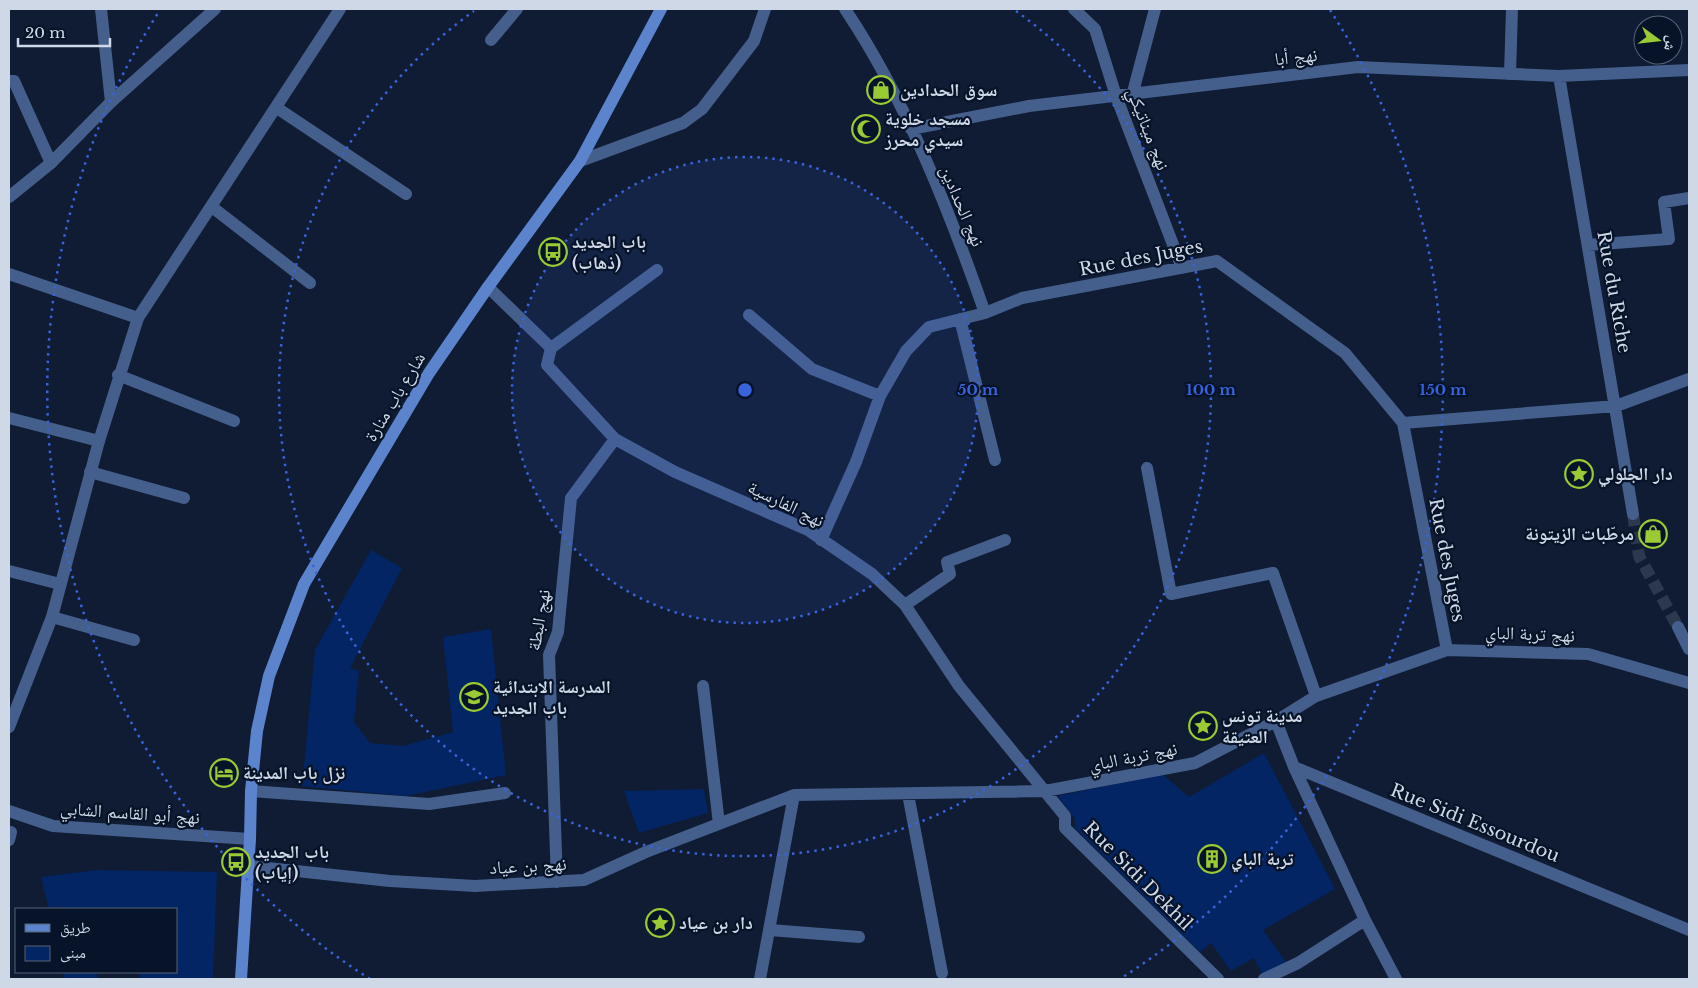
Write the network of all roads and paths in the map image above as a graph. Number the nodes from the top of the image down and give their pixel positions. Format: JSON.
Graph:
{"nodes":[{"id":1,"x":101,"y":9,"type":"edge"},
{"id":2,"x":215,"y":9,"type":"edge"},
{"id":3,"x":340,"y":9,"type":"edge"},
{"id":4,"x":517,"y":9,"type":"edge"},
{"id":5,"x":661,"y":9,"type":"edge"},
{"id":6,"x":764,"y":9,"type":"edge"},
{"id":7,"x":845,"y":9,"type":"edge"},
{"id":8,"x":1074,"y":9,"type":"edge"},
{"id":9,"x":1155,"y":9,"type":"edge"},
{"id":10,"x":1512,"y":9,"type":"edge"},
{"id":11,"x":491,"y":40,"type":"dead end"},
{"id":12,"x":1689,"y":70,"type":"edge"},
{"id":13,"x":1510,"y":74,"type":"junction"},
{"id":14,"x":1559,"y":76,"type":"junction"},
{"id":15,"x":9,"y":80,"type":"edge"},
{"id":16,"x":1134,"y":92,"type":"junction"},
{"id":17,"x":1116,"y":96,"type":"junction"},
{"id":18,"x":111,"y":102,"type":"junction"},
{"id":19,"x":280,"y":110,"type":"dead end"},
{"id":20,"x":911,"y":129,"type":"junction"},
{"id":21,"x":580,"y":161,"type":"junction"},
{"id":22,"x":51,"y":162,"type":"junction"},
{"id":23,"x":406,"y":194,"type":"dead end"},
{"id":24,"x":9,"y":197,"type":"edge"},
{"id":25,"x":1689,"y":198,"type":"edge"},
{"id":26,"x":212,"y":207,"type":"junction"},
{"id":27,"x":1588,"y":245,"type":"junction"},
{"id":28,"x":1182,"y":268,"type":"junction"},
{"id":29,"x":657,"y":270,"type":"dead end"},
{"id":30,"x":9,"y":274,"type":"edge"},
{"id":31,"x":310,"y":283,"type":"dead end"},
{"id":32,"x":488,"y":287,"type":"junction"},
{"id":33,"x":985,"y":313,"type":"junction"},
{"id":34,"x":749,"y":315,"type":"dead end"},
{"id":35,"x":138,"y":318,"type":"junction"},
{"id":36,"x":960,"y":319,"type":"junction"},
{"id":37,"x":551,"y":348,"type":"junction"},
{"id":38,"x":118,"y":375,"type":"junction"},
{"id":39,"x":1689,"y":379,"type":"edge"},
{"id":40,"x":880,"y":396,"type":"junction"},
{"id":41,"x":1616,"y":406,"type":"junction"},
{"id":42,"x":9,"y":418,"type":"edge"},
{"id":43,"x":234,"y":421,"type":"dead end"},
{"id":44,"x":1403,"y":423,"type":"junction"},
{"id":45,"x":615,"y":439,"type":"junction"},
{"id":46,"x":99,"y":441,"type":"junction"},
{"id":47,"x":995,"y":460,"type":"dead end"},
{"id":48,"x":1147,"y":468,"type":"dead end"},
{"id":49,"x":90,"y":472,"type":"junction"},
{"id":50,"x":184,"y":498,"type":"dead end"},
{"id":51,"x":1632,"y":514,"type":"tunnel mouth"},
{"id":52,"x":821,"y":540,"type":"junction"},
{"id":53,"x":1005,"y":540,"type":"dead end"},
{"id":54,"x":9,"y":571,"type":"edge"},
{"id":55,"x":60,"y":584,"type":"junction"},
{"id":56,"x":904,"y":606,"type":"junction"},
{"id":57,"x":52,"y":617,"type":"junction"},
{"id":58,"x":1678,"y":627,"type":"tunnel mouth"},
{"id":59,"x":134,"y":640,"type":"dead end"},
{"id":60,"x":1689,"y":649,"type":"edge"},
{"id":61,"x":1447,"y":650,"type":"junction"},
{"id":62,"x":1689,"y":684,"type":"edge"},
{"id":63,"x":703,"y":686,"type":"dead end"},
{"id":64,"x":1316,"y":696,"type":"junction"},
{"id":65,"x":1276,"y":721,"type":"junction"},
{"id":66,"x":9,"y":727,"type":"edge"},
{"id":67,"x":1294,"y":767,"type":"junction"},
{"id":68,"x":251,"y":791,"type":"junction"},
{"id":69,"x":1045,"y":791,"type":"junction"},
{"id":70,"x":504,"y":792,"type":"dead end"},
{"id":71,"x":908,"y":794,"type":"junction"},
{"id":72,"x":794,"y":795,"type":"junction"},
{"id":73,"x":9,"y":811,"type":"edge"},
{"id":74,"x":718,"y":824,"type":"junction"},
{"id":75,"x":250,"y":839,"type":"junction"},
{"id":76,"x":248,"y":866,"type":"junction"},
{"id":77,"x":557,"y":882,"type":"junction"},
{"id":78,"x":1365,"y":920,"type":"junction"},
{"id":79,"x":770,"y":930,"type":"junction"},
{"id":80,"x":1689,"y":930,"type":"edge"},
{"id":81,"x":859,"y":937,"type":"dead end"},
{"id":82,"x":942,"y":973,"type":"dead end"},
{"id":83,"x":242,"y":979,"type":"edge"},
{"id":84,"x":760,"y":979,"type":"edge"},
{"id":85,"x":1218,"y":979,"type":"edge"},
{"id":86,"x":1264,"y":979,"type":"edge"},
{"id":87,"x":1396,"y":979,"type":"edge"}],
"edges":[{"from":1,"to":18,"type":"street"},
{"from":2,"to":18,"type":"street"},
{"from":3,"to":26,"type":"street"},
{"from":4,"to":11,"type":"street"},
{"from":5,"to":21,"type":"main road","name":"شارع باب منارة"},
{"from":6,"to":21,"type":"street"},
{"from":7,"to":20,"type":"street","name":"نهج الحدادين"},
{"from":8,"to":17,"type":"street","name":"نهج ميناتيكي"},
{"from":9,"to":16,"type":"street"},
{"from":10,"to":13,"type":"street"},
{"from":12,"to":14,"type":"street","name":"نهج أبا"},
{"from":13,"to":14,"type":"street","name":"نهج أبا"},
{"from":13,"to":16,"type":"street","name":"نهج أبا"},
{"from":14,"to":27,"type":"street","name":"Rue du Riche"},
{"from":15,"to":22,"type":"street"},
{"from":16,"to":17,"type":"street","name":"نهج أبا"},
{"from":17,"to":20,"type":"street","name":"نهج أبا"},
{"from":17,"to":28,"type":"street","name":"نهج ميناتيكي"},
{"from":18,"to":22,"type":"street"},
{"from":19,"to":23,"type":"street"},
{"from":20,"to":33,"type":"street","name":"نهج الحدادين"},
{"from":21,"to":32,"type":"main road","name":"شارع باب منارة"},
{"from":22,"to":24,"type":"street"},
{"from":25,"to":27,"type":"street"},
{"from":26,"to":31,"type":"street"},
{"from":26,"to":35,"type":"street"},
{"from":27,"to":41,"type":"street","name":"Rue du Riche"},
{"from":28,"to":33,"type":"street","name":"Rue des Juges"},
{"from":28,"to":44,"type":"street","name":"Rue des Juges"},
{"from":29,"to":37,"type":"street"},
{"from":30,"to":35,"type":"street"},
{"from":32,"to":37,"type":"street"},
{"from":32,"to":68,"type":"main road","name":"شارع باب منارة"},
{"from":33,"to":36,"type":"street","name":"Rue des Juges"},
{"from":34,"to":40,"type":"street"},
{"from":35,"to":38,"type":"street"},
{"from":36,"to":40,"type":"street","name":"Rue des Juges"},
{"from":36,"to":47,"type":"street"},
{"from":37,"to":45,"type":"street","name":"نهج الفارسية"},
{"from":38,"to":43,"type":"street"},
{"from":38,"to":46,"type":"street"},
{"from":39,"to":41,"type":"street"},
{"from":40,"to":52,"type":"street","name":"Rue des Juges"},
{"from":41,"to":44,"type":"street"},
{"from":41,"to":51,"type":"street","name":"Rue du Riche"},
{"from":42,"to":46,"type":"street"},
{"from":44,"to":61,"type":"street","name":"Rue des Juges"},
{"from":45,"to":52,"type":"street","name":"نهج الفارسية"},
{"from":45,"to":77,"type":"street","name":"نهج البطة"},
{"from":46,"to":49,"type":"street"},
{"from":48,"to":64,"type":"street"},
{"from":49,"to":50,"type":"street"},
{"from":49,"to":55,"type":"street"},
{"from":52,"to":56,"type":"street","name":"نهج الفارسية"},
{"from":53,"to":56,"type":"street"},
{"from":54,"to":55,"type":"street"},
{"from":55,"to":57,"type":"street"},
{"from":56,"to":69,"type":"street","name":"نهج الفارسية"},
{"from":57,"to":59,"type":"street"},
{"from":57,"to":66,"type":"street"},
{"from":58,"to":60,"type":"street"},
{"from":61,"to":62,"type":"street","name":"نهج تربة الباي"},
{"from":61,"to":64,"type":"street","name":"نهج تربة الباي"},
{"from":63,"to":74,"type":"street"},
{"from":64,"to":65,"type":"street","name":"نهج تربة الباي"},
{"from":65,"to":67,"type":"street"},
{"from":65,"to":69,"type":"street","name":"نهج تربة الباي"},
{"from":67,"to":78,"type":"street"},
{"from":67,"to":80,"type":"street","name":"Rue Sidi Essourdou"},
{"from":68,"to":70,"type":"street"},
{"from":68,"to":75,"type":"main road","name":"شارع باب منارة"},
{"from":69,"to":71,"type":"street","name":"نهج تربة الباي"},
{"from":69,"to":85,"type":"street","name":"Rue Sidi Dekhil"},
{"from":71,"to":72,"type":"street","name":"نهج تربة الباي"},
{"from":71,"to":82,"type":"street"},
{"from":72,"to":74,"type":"street","name":"نهج بن عياد"},
{"from":72,"to":79,"type":"street"},
{"from":73,"to":75,"type":"street","name":"نهج أبو القاسم الشابي"},
{"from":74,"to":77,"type":"street","name":"نهج بن عياد"},
{"from":75,"to":76,"type":"main road","name":"شارع باب منارة"},
{"from":76,"to":77,"type":"street","name":"نهج بن عياد"},
{"from":76,"to":83,"type":"main road","name":"شارع باب منارة"},
{"from":78,"to":86,"type":"street"},
{"from":78,"to":87,"type":"street"},
{"from":79,"to":81,"type":"street"},
{"from":79,"to":84,"type":"street"}]}
